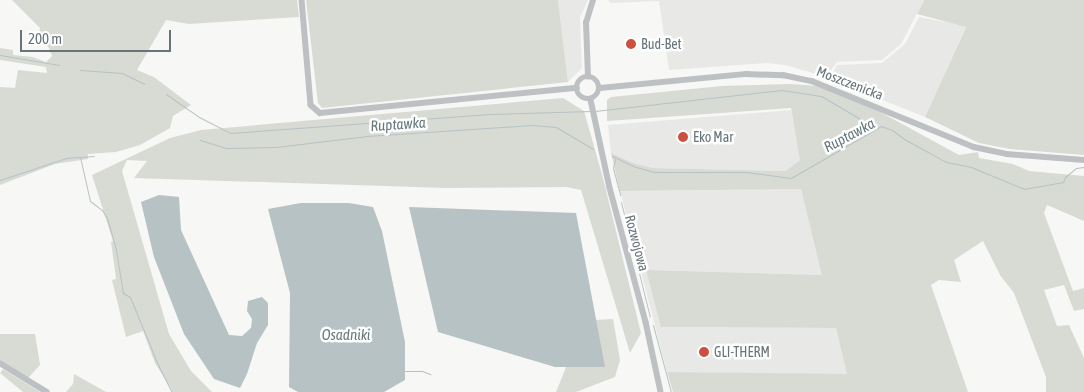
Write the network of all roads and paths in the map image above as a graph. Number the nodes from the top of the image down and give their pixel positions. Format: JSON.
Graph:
{"nodes":[{"id":1,"x":302,"y":0,"type":"edge"},
{"id":2,"x":593,"y":0,"type":"edge"},
{"id":3,"x":588,"y":77,"type":"junction"},
{"id":4,"x":577,"y":88,"type":"junction"},
{"id":5,"x":600,"y":88,"type":"junction"},
{"id":6,"x":591,"y":100,"type":"junction"},
{"id":7,"x":1084,"y":160,"type":"edge"},
{"id":8,"x":0,"y":363,"type":"edge"},
{"id":9,"x":47,"y":392,"type":"edge"},
{"id":10,"x":661,"y":392,"type":"edge"}],
"edges":[{"from":1,"to":4,"type":"street"},
{"from":2,"to":3,"type":"street"},
{"from":3,"to":4,"type":"street"},
{"from":3,"to":5,"type":"street"},
{"from":4,"to":6,"type":"street"},
{"from":5,"to":6,"type":"street"},
{"from":5,"to":7,"type":"street","name":"Moszczenicka"},
{"from":6,"to":10,"type":"street","name":"Rozwojowa"},
{"from":8,"to":9,"type":"street"}]}
